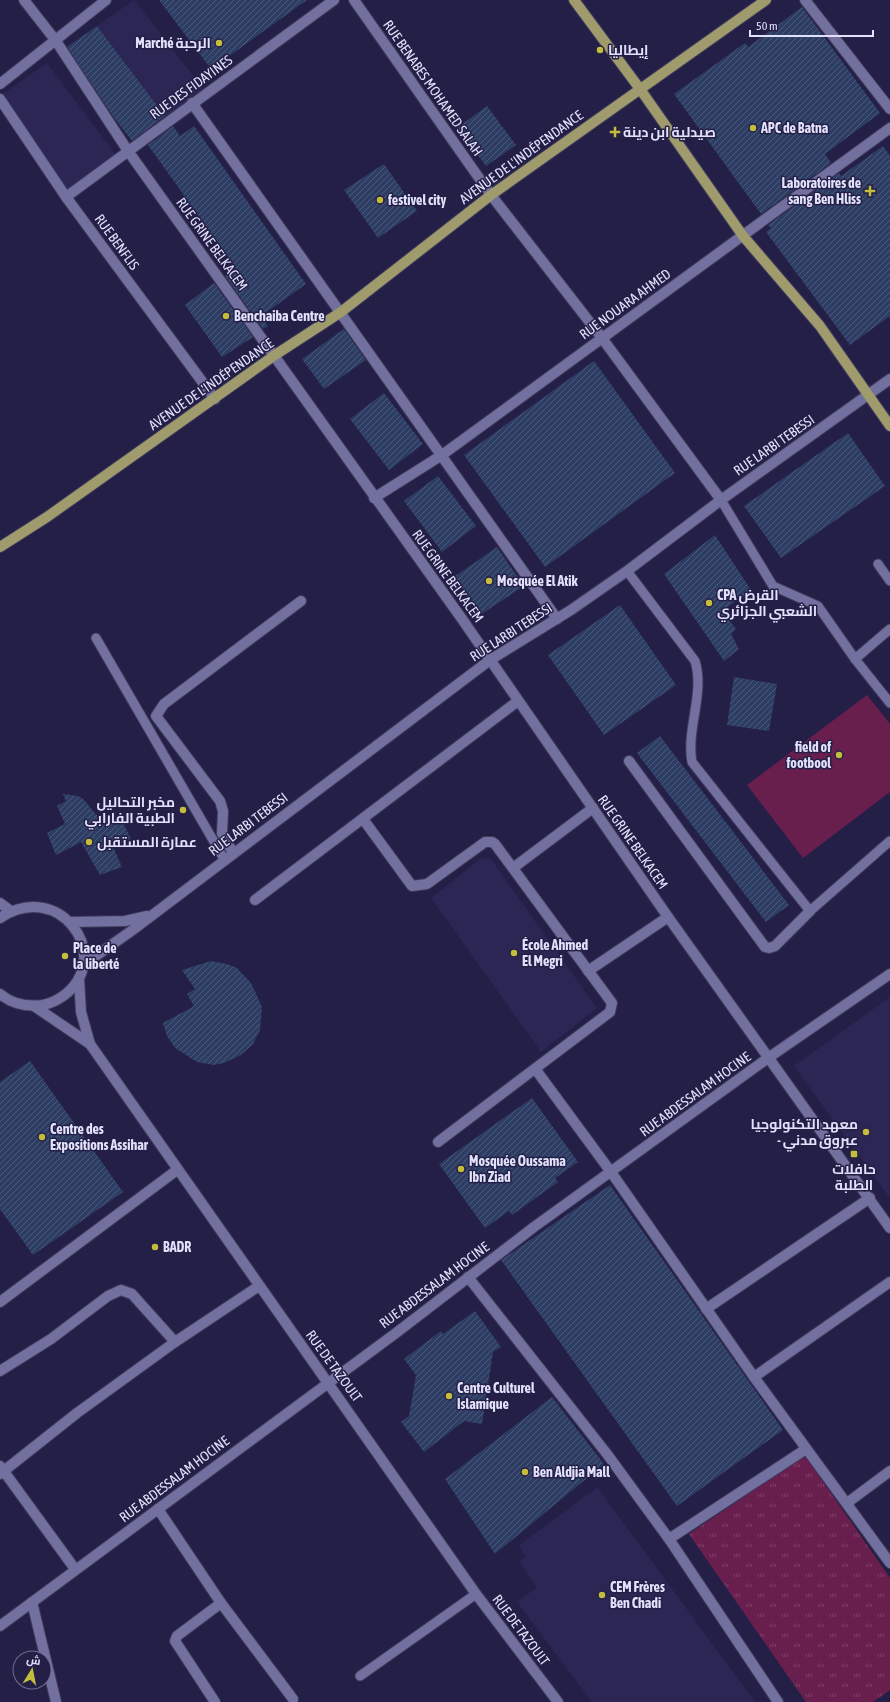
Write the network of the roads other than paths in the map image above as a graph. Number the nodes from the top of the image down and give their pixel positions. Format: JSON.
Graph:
{"nodes":[{"id":1,"x":24,"y":0,"type":"edge"},
{"id":2,"x":106,"y":0,"type":"edge"},
{"id":3,"x":334,"y":0,"type":"edge"},
{"id":4,"x":354,"y":0,"type":"edge"},
{"id":5,"x":574,"y":0,"type":"edge"},
{"id":6,"x":766,"y":0,"type":"edge"},
{"id":7,"x":805,"y":0,"type":"edge"},
{"id":8,"x":56,"y":41,"type":"junction"},
{"id":9,"x":0,"y":84,"type":"edge"},
{"id":10,"x":640,"y":88,"type":"junction"},
{"id":11,"x":0,"y":99,"type":"edge"},
{"id":12,"x":192,"y":103,"type":"junction"},
{"id":13,"x":890,"y":110,"type":"edge"},
{"id":14,"x":890,"y":128,"type":"edge"},
{"id":15,"x":128,"y":151,"type":"junction"},
{"id":16,"x":491,"y":195,"type":"junction"},
{"id":17,"x":66,"y":197,"type":"junction"},
{"id":18,"x":743,"y":236,"type":"junction"},
{"id":19,"x":341,"y":312,"type":"junction"},
{"id":20,"x":602,"y":338,"type":"junction"},
{"id":21,"x":275,"y":355,"type":"junction"},
{"id":22,"x":890,"y":379,"type":"edge"},
{"id":23,"x":868,"y":396,"type":"junction"},
{"id":24,"x":215,"y":399,"type":"junction"},
{"id":25,"x":890,"y":426,"type":"edge"},
{"id":26,"x":442,"y":455,"type":"junction"},
{"id":27,"x":374,"y":498,"type":"junction"},
{"id":28,"x":721,"y":500,"type":"junction"},
{"id":29,"x":0,"y":547,"type":"edge"},
{"id":30,"x":878,"y":564,"type":"dead end"},
{"id":31,"x":628,"y":571,"type":"junction"},
{"id":32,"x":890,"y":581,"type":"edge"},
{"id":33,"x":301,"y":601,"type":"dead end"},
{"id":34,"x":557,"y":619,"type":"junction"},
{"id":35,"x":890,"y":629,"type":"edge"},
{"id":36,"x":96,"y":638,"type":"dead end"},
{"id":37,"x":855,"y":658,"type":"junction"},
{"id":38,"x":490,"y":660,"type":"junction"},
{"id":39,"x":518,"y":701,"type":"junction"},
{"id":40,"x":890,"y":703,"type":"edge"},
{"id":41,"x":629,"y":761,"type":"dead end"},
{"id":42,"x":593,"y":808,"type":"junction"},
{"id":43,"x":363,"y":819,"type":"junction"},
{"id":44,"x":890,"y":841,"type":"edge"},
{"id":45,"x":228,"y":856,"type":"junction"},
{"id":46,"x":513,"y":868,"type":"junction"},
{"id":47,"x":255,"y":900,"type":"dead end"},
{"id":48,"x":0,"y":903,"type":"edge"},
{"id":49,"x":11,"y":911,"type":"junction"},
{"id":50,"x":810,"y":911,"type":"junction"},
{"id":51,"x":151,"y":916,"type":"junction"},
{"id":52,"x":668,"y":917,"type":"junction"},
{"id":53,"x":0,"y":918,"type":"edge"},
{"id":54,"x":70,"y":922,"type":"junction"},
{"id":55,"x":83,"y":965,"type":"junction"},
{"id":56,"x":588,"y":971,"type":"junction"},
{"id":57,"x":890,"y":974,"type":"edge"},
{"id":58,"x":79,"y":978,"type":"junction"},
{"id":59,"x":0,"y":994,"type":"edge"},
{"id":60,"x":5,"y":1002,"type":"edge"},
{"id":61,"x":34,"y":1006,"type":"junction"},
{"id":62,"x":90,"y":1044,"type":"junction"},
{"id":63,"x":768,"y":1058,"type":"junction"},
{"id":64,"x":536,"y":1070,"type":"junction"},
{"id":65,"x":438,"y":1142,"type":"dead end"},
{"id":66,"x":177,"y":1170,"type":"junction"},
{"id":67,"x":611,"y":1172,"type":"junction"},
{"id":68,"x":870,"y":1198,"type":"junction"},
{"id":69,"x":890,"y":1228,"type":"edge"},
{"id":70,"x":468,"y":1276,"type":"junction"},
{"id":71,"x":890,"y":1282,"type":"edge"},
{"id":72,"x":259,"y":1286,"type":"junction"},
{"id":73,"x":0,"y":1302,"type":"edge"},
{"id":74,"x":706,"y":1309,"type":"junction"},
{"id":75,"x":175,"y":1342,"type":"junction"},
{"id":76,"x":0,"y":1371,"type":"edge"},
{"id":77,"x":754,"y":1377,"type":"junction"},
{"id":78,"x":329,"y":1382,"type":"junction"},
{"id":79,"x":806,"y":1449,"type":"junction"},
{"id":80,"x":1,"y":1470,"type":"edge"},
{"id":81,"x":890,"y":1471,"type":"edge"},
{"id":82,"x":847,"y":1504,"type":"junction"},
{"id":83,"x":158,"y":1509,"type":"junction"},
{"id":84,"x":669,"y":1539,"type":"junction"},
{"id":85,"x":890,"y":1563,"type":"edge"},
{"id":86,"x":75,"y":1569,"type":"junction"},
{"id":87,"x":476,"y":1594,"type":"junction"},
{"id":88,"x":32,"y":1602,"type":"junction"},
{"id":89,"x":221,"y":1603,"type":"junction"},
{"id":90,"x":0,"y":1626,"type":"edge"},
{"id":91,"x":360,"y":1676,"type":"dead end"},
{"id":92,"x":293,"y":1699,"type":"dead end"},
{"id":93,"x":553,"y":1700,"type":"edge"},
{"id":94,"x":56,"y":1702,"type":"edge"},
{"id":95,"x":215,"y":1702,"type":"edge"},
{"id":96,"x":778,"y":1702,"type":"edge"}],
"edges":[{"from":1,"to":8,"type":"street","name":"RUE GRINE BELKACEM"},
{"from":2,"to":8,"type":"street"},
{"from":3,"to":12,"type":"street","name":"RUE DES FIDAYINES"},
{"from":4,"to":16,"type":"street","name":"RUE BENABES MOHAMED SALAH"},
{"from":5,"to":10,"type":"main road"},
{"from":6,"to":10,"type":"main road","name":"AVENUE DE L'INDÉPENDANCE"},
{"from":7,"to":13,"type":"street"},
{"from":8,"to":9,"type":"street"},
{"from":8,"to":15,"type":"street","name":"RUE GRINE BELKACEM"},
{"from":10,"to":16,"type":"main road","name":"AVENUE DE L'INDÉPENDANCE"},
{"from":10,"to":18,"type":"main road"},
{"from":11,"to":17,"type":"street","name":"RUE BENFLIS"},
{"from":12,"to":15,"type":"street","name":"RUE DES FIDAYINES"},
{"from":12,"to":19,"type":"street"},
{"from":14,"to":18,"type":"street","name":"RUE NOUARA AHMED"},
{"from":15,"to":17,"type":"street","name":"RUE DES FIDAYINES"},
{"from":15,"to":21,"type":"street","name":"RUE GRINE BELKACEM"},
{"from":16,"to":19,"type":"main road","name":"AVENUE DE L'INDÉPENDANCE"},
{"from":16,"to":20,"type":"street","name":"RUE BENABES MOHAMED SALAH"},
{"from":17,"to":24,"type":"street","name":"RUE BENFLIS"},
{"from":18,"to":20,"type":"street","name":"RUE NOUARA AHMED"},
{"from":18,"to":23,"type":"main road"},
{"from":19,"to":21,"type":"main road","name":"AVENUE DE L'INDÉPENDANCE"},
{"from":19,"to":26,"type":"street"},
{"from":20,"to":26,"type":"street","name":"RUE NOUARA AHMED"},
{"from":20,"to":28,"type":"street","name":"RUE BENABES MOHAMED SALAH"},
{"from":21,"to":24,"type":"main road","name":"AVENUE DE L'INDÉPENDANCE"},
{"from":21,"to":27,"type":"street","name":"RUE GRINE BELKACEM"},
{"from":22,"to":23,"type":"street","name":"RUE LARBI TEBESSI"},
{"from":23,"to":25,"type":"main road"},
{"from":23,"to":28,"type":"street","name":"RUE LARBI TEBESSI"},
{"from":24,"to":29,"type":"main road","name":"AVENUE DE L'INDÉPENDANCE"},
{"from":26,"to":27,"type":"street","name":"RUE NOUARA AHMED"},
{"from":26,"to":34,"type":"street"},
{"from":27,"to":38,"type":"street","name":"RUE GRINE BELKACEM"},
{"from":28,"to":31,"type":"street","name":"RUE LARBI TEBESSI"},
{"from":28,"to":37,"type":"lane"},
{"from":30,"to":32,"type":"lane"},
{"from":31,"to":34,"type":"street","name":"RUE LARBI TEBESSI"},
{"from":31,"to":50,"type":"lane"},
{"from":33,"to":45,"type":"street"},
{"from":34,"to":38,"type":"street","name":"RUE LARBI TEBESSI"},
{"from":35,"to":37,"type":"lane"},
{"from":36,"to":45,"type":"lane"},
{"from":37,"to":40,"type":"lane"},
{"from":38,"to":39,"type":"street","name":"RUE GRINE BELKACEM"},
{"from":38,"to":45,"type":"street","name":"RUE LARBI TEBESSI"},
{"from":39,"to":42,"type":"street","name":"RUE GRINE BELKACEM"},
{"from":39,"to":43,"type":"street"},
{"from":41,"to":50,"type":"street"},
{"from":42,"to":46,"type":"street"},
{"from":42,"to":52,"type":"street","name":"RUE GRINE BELKACEM"},
{"from":43,"to":46,"type":"street"},
{"from":43,"to":47,"type":"street"},
{"from":44,"to":50,"type":"lane"},
{"from":45,"to":51,"type":"street","name":"RUE LARBI TEBESSI"},
{"from":46,"to":56,"type":"street"},
{"from":48,"to":49,"type":"street"},
{"from":49,"to":53,"type":"street"},
{"from":49,"to":54,"type":"street"},
{"from":51,"to":54,"type":"street","name":"RUE LARBI TEBESSI"},
{"from":51,"to":55,"type":"street","name":"RUE LARBI TEBESSI"},
{"from":52,"to":56,"type":"street"},
{"from":52,"to":63,"type":"street","name":"RUE GRINE BELKACEM"},
{"from":54,"to":55,"type":"street"},
{"from":55,"to":58,"type":"street"},
{"from":56,"to":64,"type":"street"},
{"from":57,"to":63,"type":"street","name":"RUE ABDESSALAM HOCINE"},
{"from":58,"to":61,"type":"street"},
{"from":58,"to":62,"type":"street","name":"RUE DE TAZOULT"},
{"from":59,"to":60,"type":"street"},
{"from":60,"to":61,"type":"street"},
{"from":61,"to":62,"type":"street","name":"RUE DE TAZOULT"},
{"from":62,"to":66,"type":"street","name":"RUE DE TAZOULT"},
{"from":63,"to":67,"type":"street","name":"RUE ABDESSALAM HOCINE"},
{"from":63,"to":68,"type":"street","name":"RUE GRINE BELKACEM"},
{"from":64,"to":65,"type":"street"},
{"from":64,"to":67,"type":"street"},
{"from":66,"to":72,"type":"street","name":"RUE DE TAZOULT"},
{"from":66,"to":73,"type":"street"},
{"from":67,"to":70,"type":"street","name":"RUE ABDESSALAM HOCINE"},
{"from":67,"to":74,"type":"street"},
{"from":68,"to":69,"type":"street","name":"RUE GRINE BELKACEM"},
{"from":68,"to":74,"type":"street"},
{"from":70,"to":78,"type":"street","name":"RUE ABDESSALAM HOCINE"},
{"from":70,"to":84,"type":"street"},
{"from":71,"to":77,"type":"street"},
{"from":72,"to":75,"type":"street"},
{"from":72,"to":78,"type":"street","name":"RUE DE TAZOULT"},
{"from":74,"to":77,"type":"street"},
{"from":75,"to":76,"type":"street"},
{"from":75,"to":80,"type":"street"},
{"from":77,"to":79,"type":"street"},
{"from":78,"to":83,"type":"street","name":"RUE ABDESSALAM HOCINE"},
{"from":78,"to":87,"type":"street","name":"RUE DE TAZOULT"},
{"from":79,"to":82,"type":"street"},
{"from":79,"to":84,"type":"street"},
{"from":80,"to":86,"type":"street"},
{"from":81,"to":82,"type":"street"},
{"from":82,"to":85,"type":"street"},
{"from":83,"to":86,"type":"street","name":"RUE ABDESSALAM HOCINE"},
{"from":83,"to":89,"type":"street"},
{"from":84,"to":96,"type":"street"},
{"from":86,"to":88,"type":"street","name":"RUE ABDESSALAM HOCINE"},
{"from":87,"to":91,"type":"lane"},
{"from":87,"to":93,"type":"street","name":"RUE DE TAZOULT"},
{"from":88,"to":90,"type":"street","name":"RUE ABDESSALAM HOCINE"},
{"from":88,"to":94,"type":"street"},
{"from":89,"to":92,"type":"street"},
{"from":89,"to":95,"type":"street"}]}
